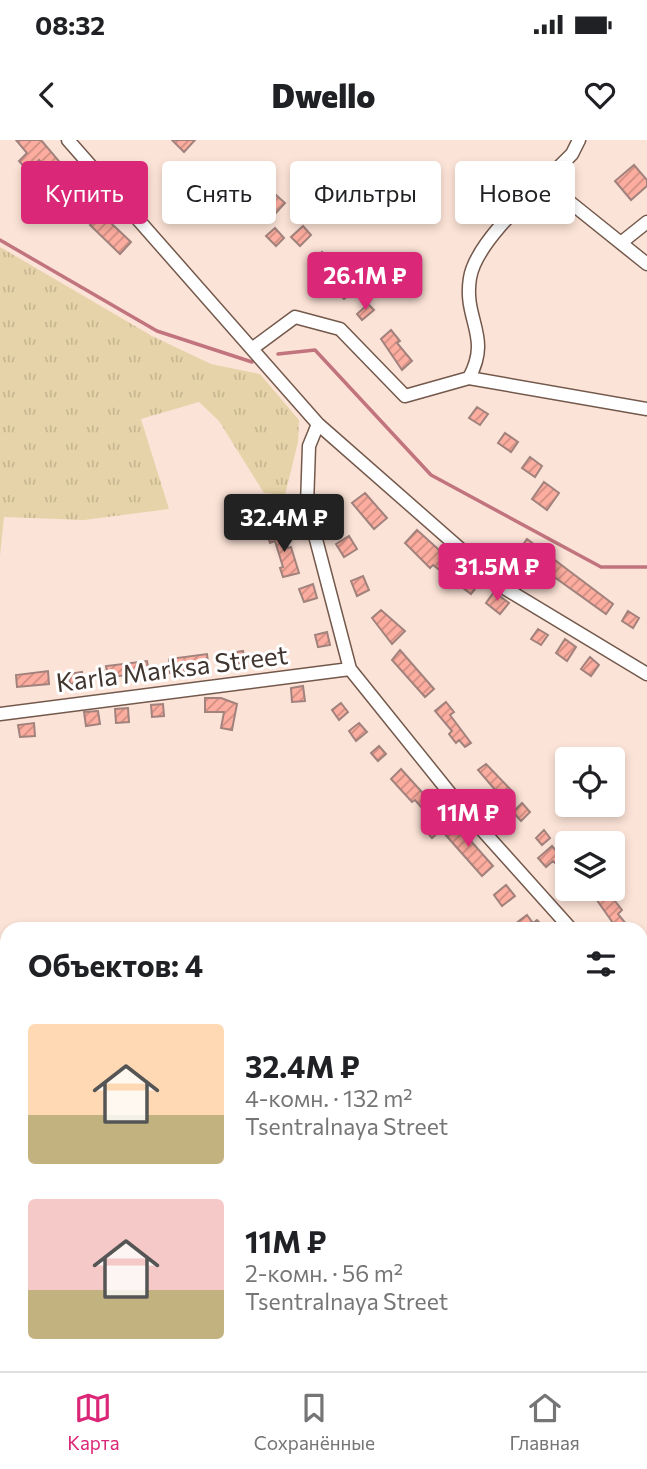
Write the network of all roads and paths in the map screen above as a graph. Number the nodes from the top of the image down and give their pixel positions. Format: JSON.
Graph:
{"nodes":[{"id":1,"x":68,"y":140,"type":"edge"},
{"id":2,"x":579,"y":140,"type":"edge"},
{"id":3,"x":565,"y":161,"type":"edge"},
{"id":4,"x":575,"y":206,"type":"edge"},
{"id":5,"x":647,"y":222,"type":"edge"},
{"id":6,"x":503,"y":224,"type":"edge"},
{"id":7,"x":622,"y":243,"type":"junction"},
{"id":8,"x":647,"y":264,"type":"edge"},
{"id":9,"x":253,"y":348,"type":"junction"},
{"id":10,"x":469,"y":378,"type":"junction"},
{"id":11,"x":647,"y":409,"type":"edge"},
{"id":12,"x":318,"y":424,"type":"junction"},
{"id":13,"x":350,"y":669,"type":"junction"},
{"id":14,"x":647,"y":674,"type":"edge"},
{"id":15,"x":0,"y":714,"type":"edge"},
{"id":16,"x":565,"y":922,"type":"edge"}],
"edges":[{"from":1,"to":9,"type":"street"},
{"from":2,"to":3,"type":"street"},
{"from":4,"to":7,"type":"street"},
{"from":5,"to":7,"type":"street"},
{"from":6,"to":10,"type":"street"},
{"from":7,"to":8,"type":"street"},
{"from":9,"to":10,"type":"street"},
{"from":9,"to":12,"type":"street"},
{"from":10,"to":11,"type":"street"},
{"from":12,"to":13,"type":"street"},
{"from":12,"to":14,"type":"street"},
{"from":13,"to":15,"type":"street","name":"Karla Marksa Street"},
{"from":13,"to":16,"type":"street"}]}
